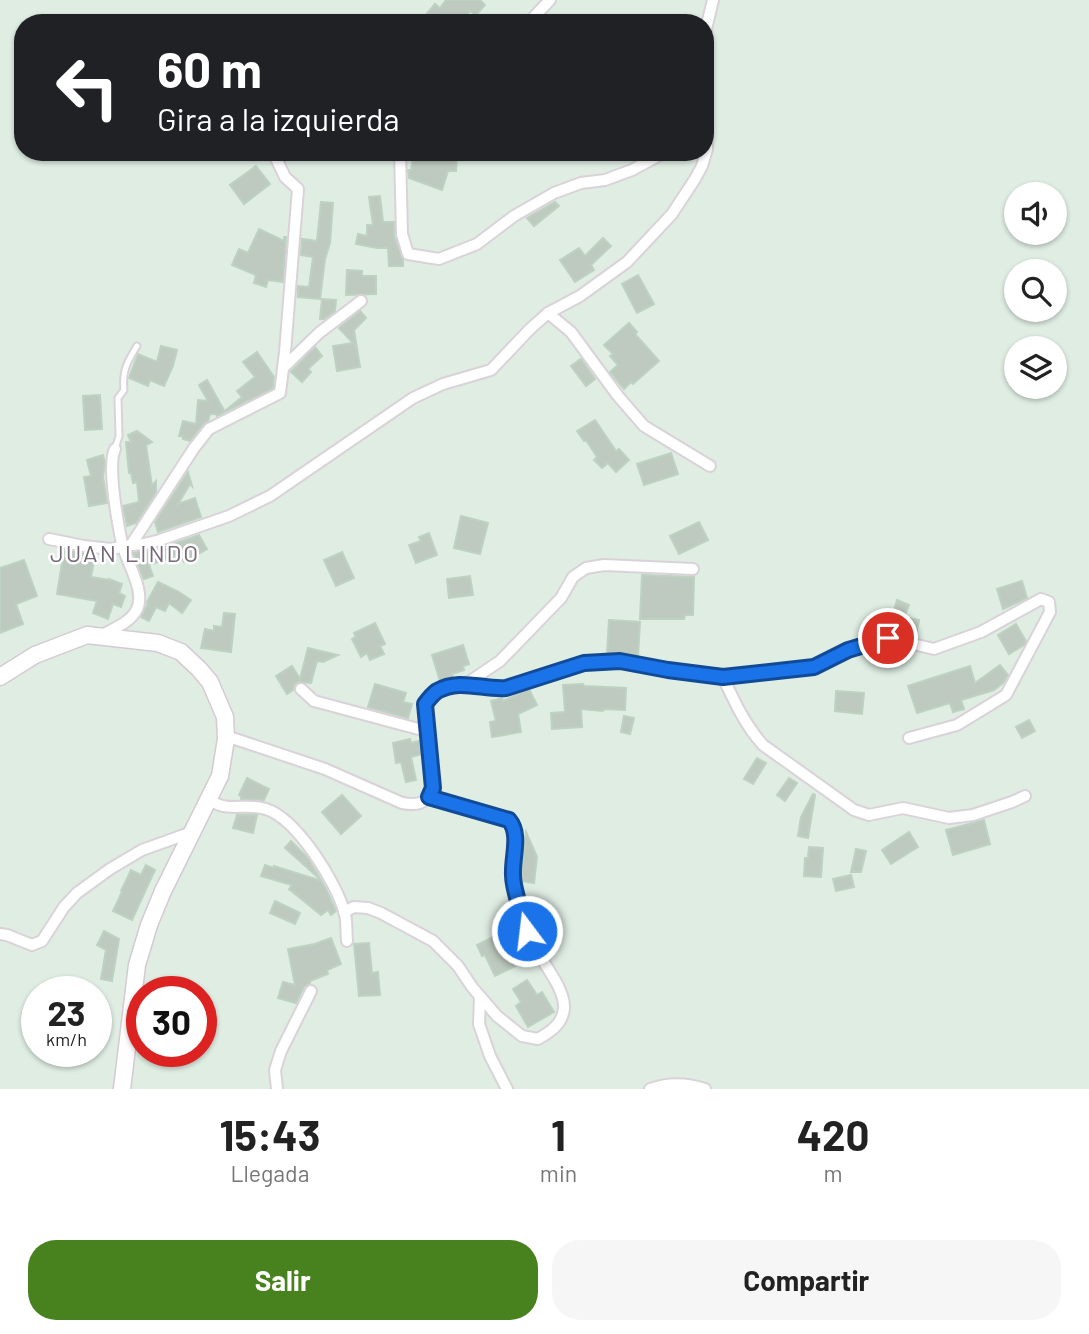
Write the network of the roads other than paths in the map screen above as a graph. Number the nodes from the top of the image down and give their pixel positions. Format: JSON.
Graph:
{"nodes":[{"id":1,"x":550,"y":0,"type":"edge"},
{"id":2,"x":537,"y":14,"type":"edge"},
{"id":3,"x":278,"y":161,"type":"edge"},
{"id":4,"x":400,"y":161,"type":"edge"},
{"id":5,"x":648,"y":161,"type":"edge"},
{"id":6,"x":703,"y":161,"type":"edge"},
{"id":7,"x":361,"y":300,"type":"dead end"},
{"id":8,"x":548,"y":313,"type":"junction"},
{"id":9,"x":137,"y":346,"type":"dead end"},
{"id":10,"x":283,"y":368,"type":"junction"},
{"id":11,"x":115,"y":449,"type":"joint"},
{"id":12,"x":710,"y":466,"type":"dead end"},
{"id":13,"x":49,"y":539,"type":"dead end"},
{"id":14,"x":127,"y":545,"type":"junction"},
{"id":15,"x":693,"y":569,"type":"dead end"},
{"id":16,"x":100,"y":636,"type":"junction"},
{"id":17,"x":0,"y":677,"type":"edge"},
{"id":18,"x":723,"y":677,"type":"junction"},
{"id":19,"x":467,"y":684,"type":"junction"},
{"id":20,"x":301,"y":689,"type":"dead end"},
{"id":21,"x":426,"y":731,"type":"junction"},
{"id":22,"x":226,"y":736,"type":"junction"},
{"id":23,"x":909,"y":738,"type":"dead end"},
{"id":24,"x":1025,"y":796,"type":"dead end"},
{"id":25,"x":429,"y":797,"type":"junction"},
{"id":26,"x":208,"y":800,"type":"junction"},
{"id":27,"x":192,"y":832,"type":"junction"},
{"id":28,"x":344,"y":912,"type":"junction"},
{"id":29,"x":0,"y":934,"type":"edge"},
{"id":30,"x":347,"y":941,"type":"dead end"},
{"id":31,"x":311,"y":991,"type":"dead end"},
{"id":32,"x":480,"y":997,"type":"junction"},
{"id":33,"x":122,"y":1089,"type":"edge"},
{"id":34,"x":277,"y":1089,"type":"edge"},
{"id":35,"x":507,"y":1089,"type":"edge"},
{"id":36,"x":650,"y":1089,"type":"edge"},
{"id":37,"x":705,"y":1089,"type":"edge"}],
"edges":[{"from":1,"to":2,"type":"street"},
{"from":3,"to":10,"type":"street"},
{"from":4,"to":5,"type":"street"},
{"from":6,"to":8,"type":"street"},
{"from":7,"to":10,"type":"street"},
{"from":8,"to":12,"type":"street"},
{"from":8,"to":14,"type":"street"},
{"from":9,"to":11,"type":"lane"},
{"from":10,"to":14,"type":"street"},
{"from":11,"to":14,"type":"street"},
{"from":13,"to":14,"type":"street"},
{"from":14,"to":16,"type":"street"},
{"from":15,"to":19,"type":"street"},
{"from":16,"to":17,"type":"main road"},
{"from":16,"to":22,"type":"main road"},
{"from":18,"to":19,"type":"street"},
{"from":18,"to":23,"type":"street"},
{"from":18,"to":24,"type":"street"},
{"from":19,"to":21,"type":"street"},
{"from":20,"to":21,"type":"street"},
{"from":21,"to":25,"type":"street"},
{"from":22,"to":25,"type":"street"},
{"from":22,"to":26,"type":"main road"},
{"from":25,"to":32,"type":"street"},
{"from":26,"to":27,"type":"main road"},
{"from":26,"to":28,"type":"street"},
{"from":27,"to":29,"type":"street"},
{"from":27,"to":33,"type":"main road"},
{"from":28,"to":30,"type":"street"},
{"from":28,"to":32,"type":"street"},
{"from":31,"to":34,"type":"street"},
{"from":32,"to":35,"type":"street"},
{"from":36,"to":37,"type":"street"}]}
